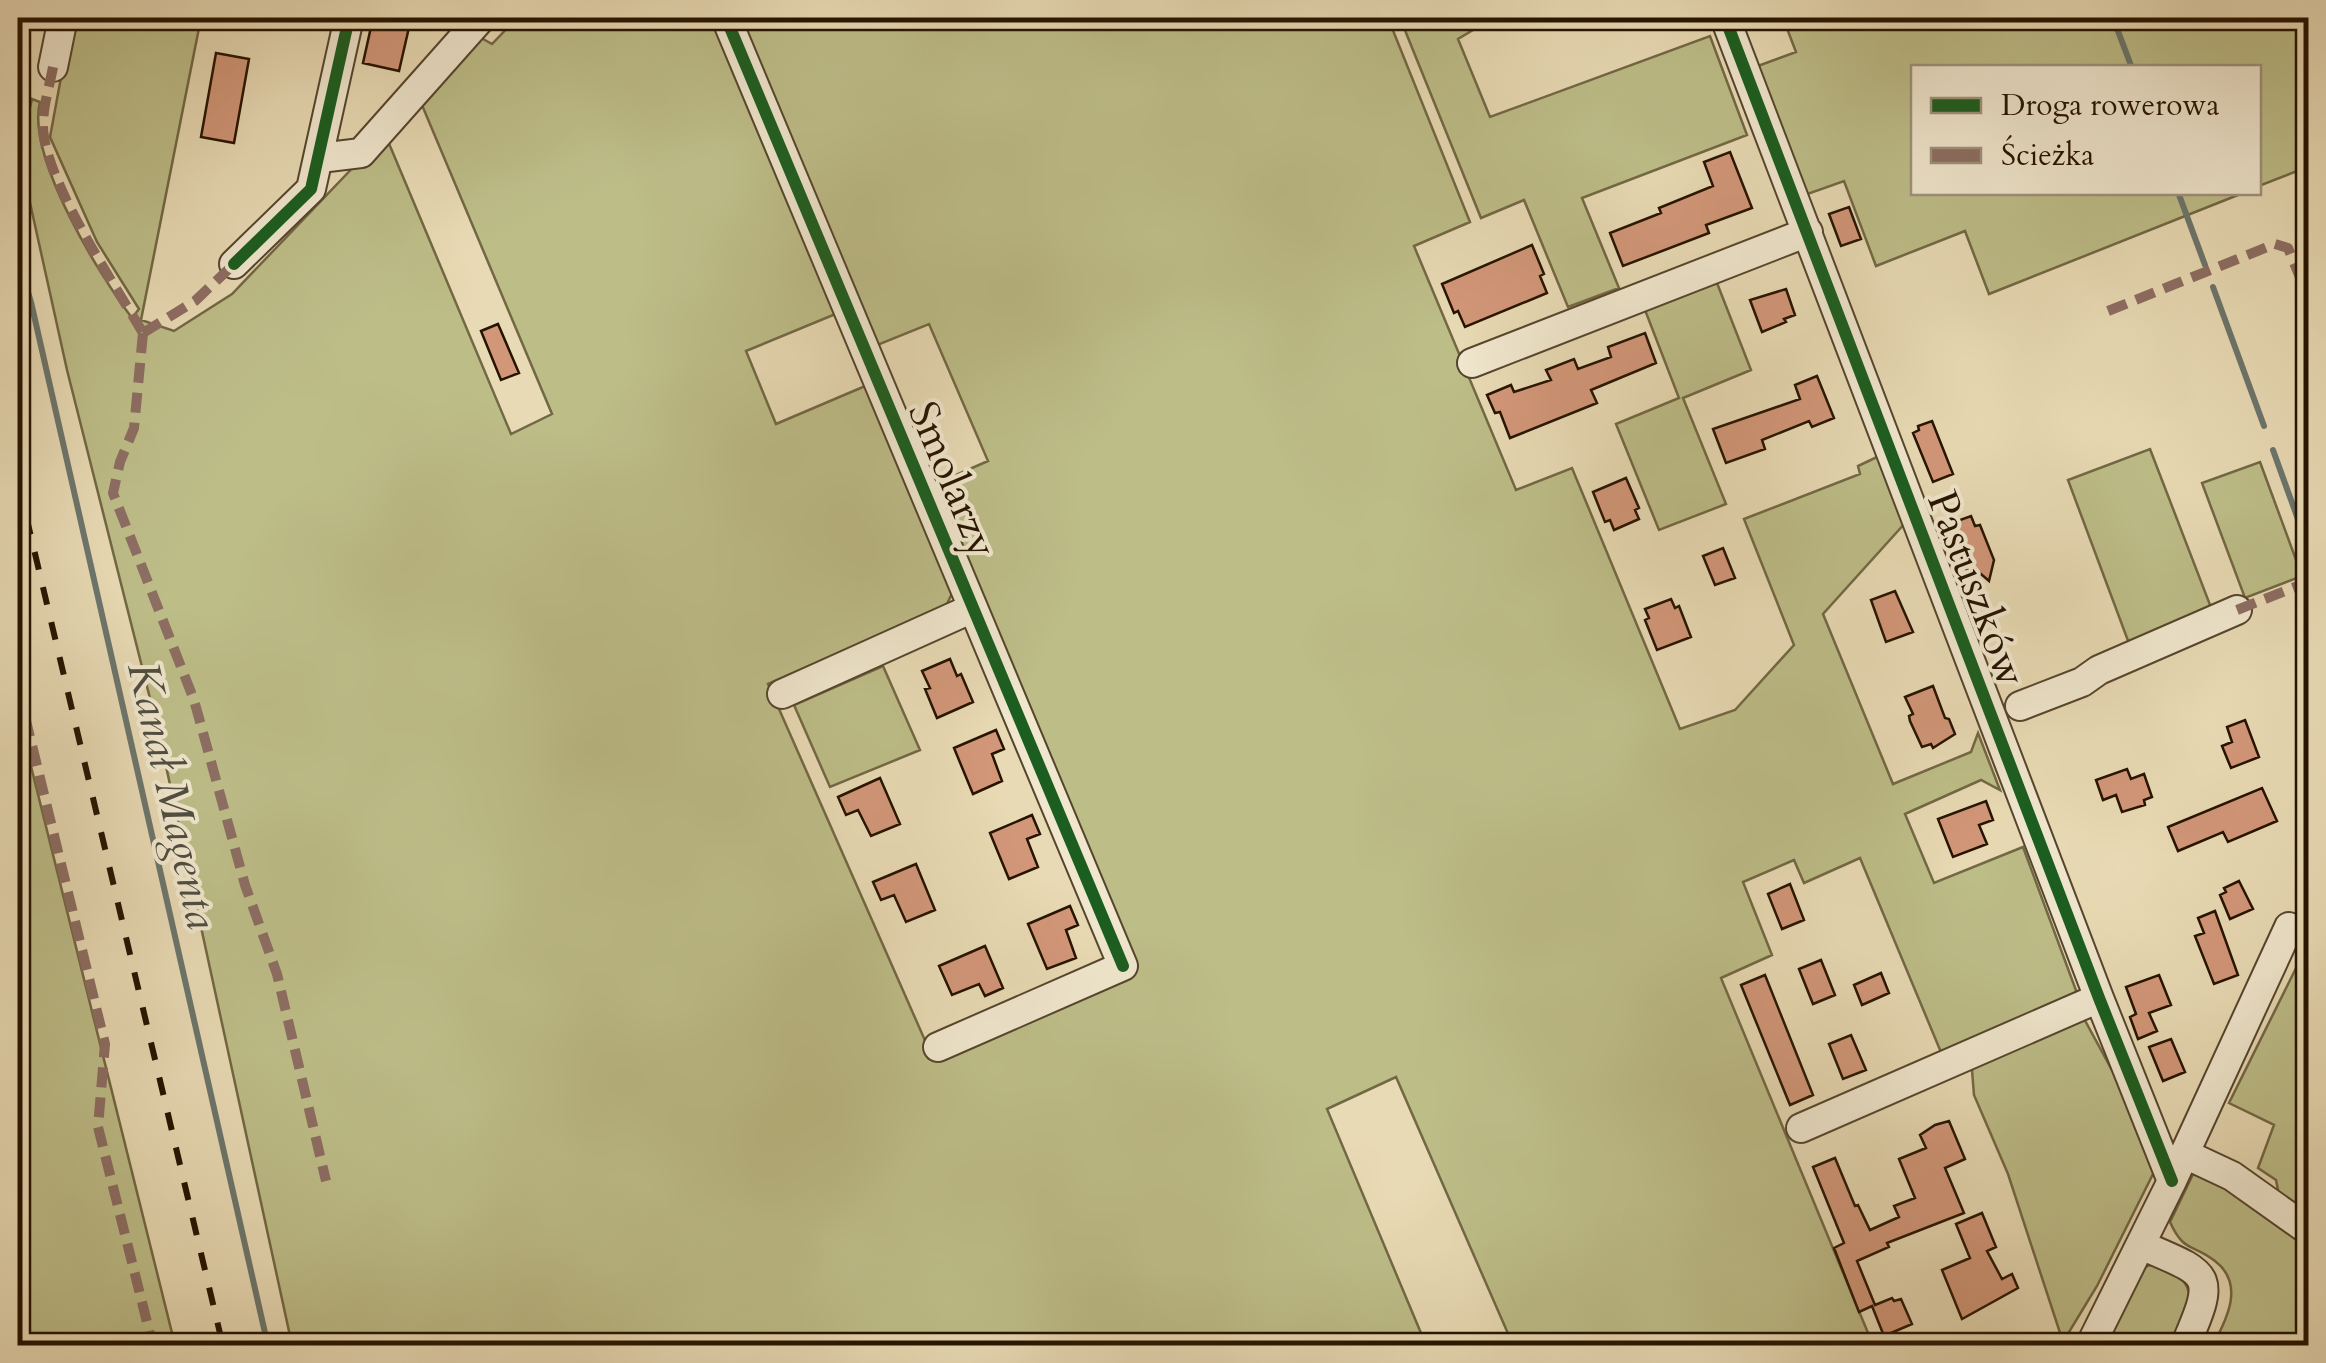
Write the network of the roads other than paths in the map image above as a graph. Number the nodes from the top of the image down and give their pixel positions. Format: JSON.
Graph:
{"nodes":[{"id":1,"x":62,"y":18,"type":"edge"},
{"id":2,"x":349,"y":18,"type":"edge"},
{"id":3,"x":481,"y":18,"type":"edge"},
{"id":4,"x":726,"y":18,"type":"edge"},
{"id":5,"x":1725,"y":18,"type":"edge"},
{"id":6,"x":54,"y":67,"type":"dead end"},
{"id":7,"x":320,"y":158,"type":"junction"},
{"id":8,"x":1808,"y":232,"type":"junction"},
{"id":9,"x":234,"y":264,"type":"dead end"},
{"id":10,"x":1472,"y":364,"type":"dead end"},
{"id":11,"x":972,"y":608,"type":"junction"},
{"id":12,"x":2237,"y":610,"type":"dead end"},
{"id":13,"x":782,"y":694,"type":"dead end"},
{"id":14,"x":2020,"y":706,"type":"dead end"},
{"id":15,"x":2289,"y":927,"type":"dead end"},
{"id":16,"x":2099,"y":998,"type":"junction"},
{"id":17,"x":938,"y":1047,"type":"dead end"},
{"id":18,"x":1800,"y":1128,"type":"dead end"},
{"id":19,"x":2185,"y":1154,"type":"junction"},
{"id":20,"x":2172,"y":1180,"type":"junction"},
{"id":21,"x":2308,"y":1230,"type":"edge"},
{"id":22,"x":2141,"y":1245,"type":"junction"},
{"id":23,"x":2090,"y":1346,"type":"edge"},
{"id":24,"x":2184,"y":1346,"type":"edge"}],
"edges":[{"from":1,"to":6,"type":"street"},
{"from":2,"to":7,"type":"street"},
{"from":3,"to":7,"type":"street"},
{"from":4,"to":11,"type":"street","name":"Smolarzy"},
{"from":5,"to":8,"type":"street","name":"Pastuszków"},
{"from":7,"to":9,"type":"street"},
{"from":8,"to":10,"type":"street"},
{"from":8,"to":16,"type":"street","name":"Pastuszków"},
{"from":11,"to":13,"type":"street"},
{"from":11,"to":17,"type":"street","name":"Smolarzy"},
{"from":12,"to":14,"type":"street"},
{"from":15,"to":19,"type":"street"},
{"from":16,"to":18,"type":"street"},
{"from":16,"to":20,"type":"street","name":"Pastuszków"},
{"from":19,"to":20,"type":"street"},
{"from":19,"to":21,"type":"street"},
{"from":20,"to":22,"type":"street"},
{"from":22,"to":23,"type":"street"},
{"from":22,"to":24,"type":"street"}]}
